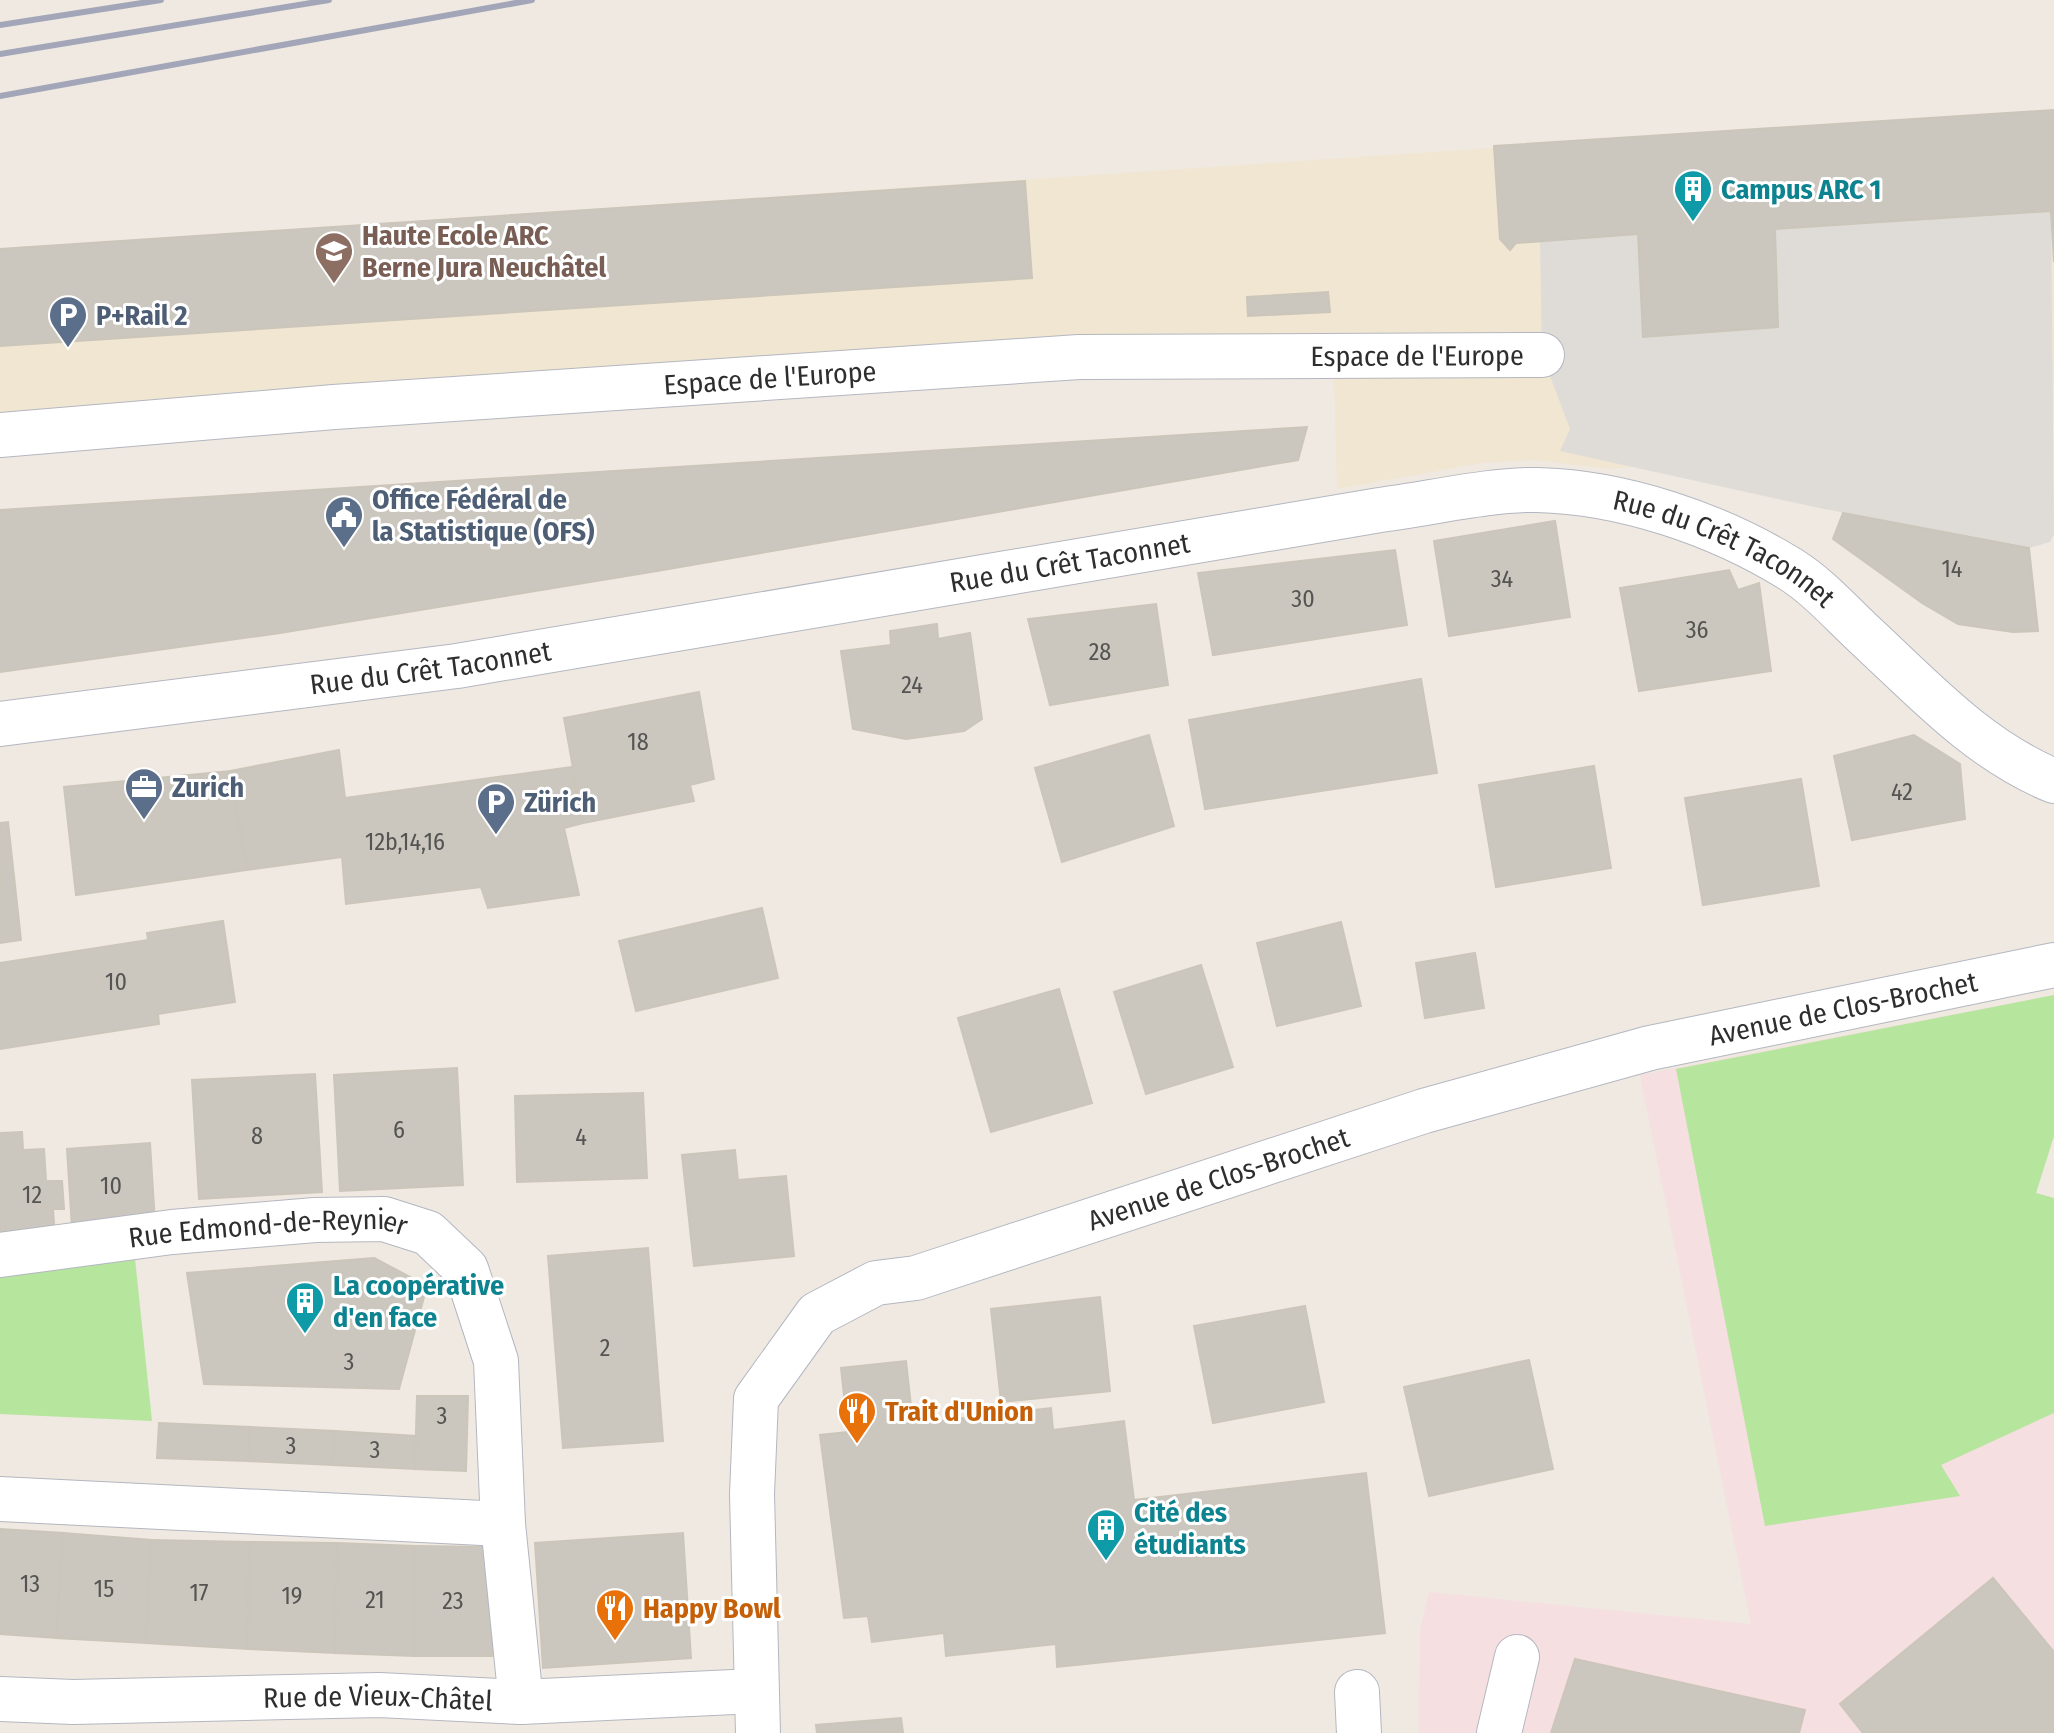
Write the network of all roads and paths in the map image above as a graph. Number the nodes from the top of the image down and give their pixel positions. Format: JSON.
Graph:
{"nodes":[{"id":1,"x":1542,"y":355,"type":"dead end"},
{"id":2,"x":0,"y":435,"type":"edge"},
{"id":3,"x":0,"y":724,"type":"edge"},
{"id":4,"x":2054,"y":781,"type":"edge"},
{"id":5,"x":2054,"y":965,"type":"edge"},
{"id":6,"x":0,"y":1255,"type":"edge"},
{"id":7,"x":0,"y":1499,"type":"edge"},
{"id":8,"x":503,"y":1524,"type":"junction"},
{"id":9,"x":1517,"y":1657,"type":"dead end"},
{"id":10,"x":0,"y":1699,"type":"edge"},
{"id":11,"x":521,"y":1702,"type":"junction"},
{"id":12,"x":756,"y":1712,"type":"edge"},
{"id":13,"x":1499,"y":1733,"type":"edge"}],
"edges":[{"from":1,"to":2,"type":"street","name":"Espace de l'Europe"},
{"from":3,"to":4,"type":"street","name":"Rue du Crêt Taconnet"},
{"from":5,"to":12,"type":"street","name":"Avenue de Clos-Brochet"},
{"from":6,"to":8,"type":"street","name":"Rue Edmond-de-Reynier"},
{"from":7,"to":8,"type":"street"},
{"from":8,"to":11,"type":"street","name":"Rue Edmond-de-Reynier"},
{"from":9,"to":13,"type":"street"},
{"from":10,"to":11,"type":"street","name":"Rue de Vieux-Châtel"},
{"from":11,"to":12,"type":"street","name":"Rue de Vieux-Châtel"}]}
